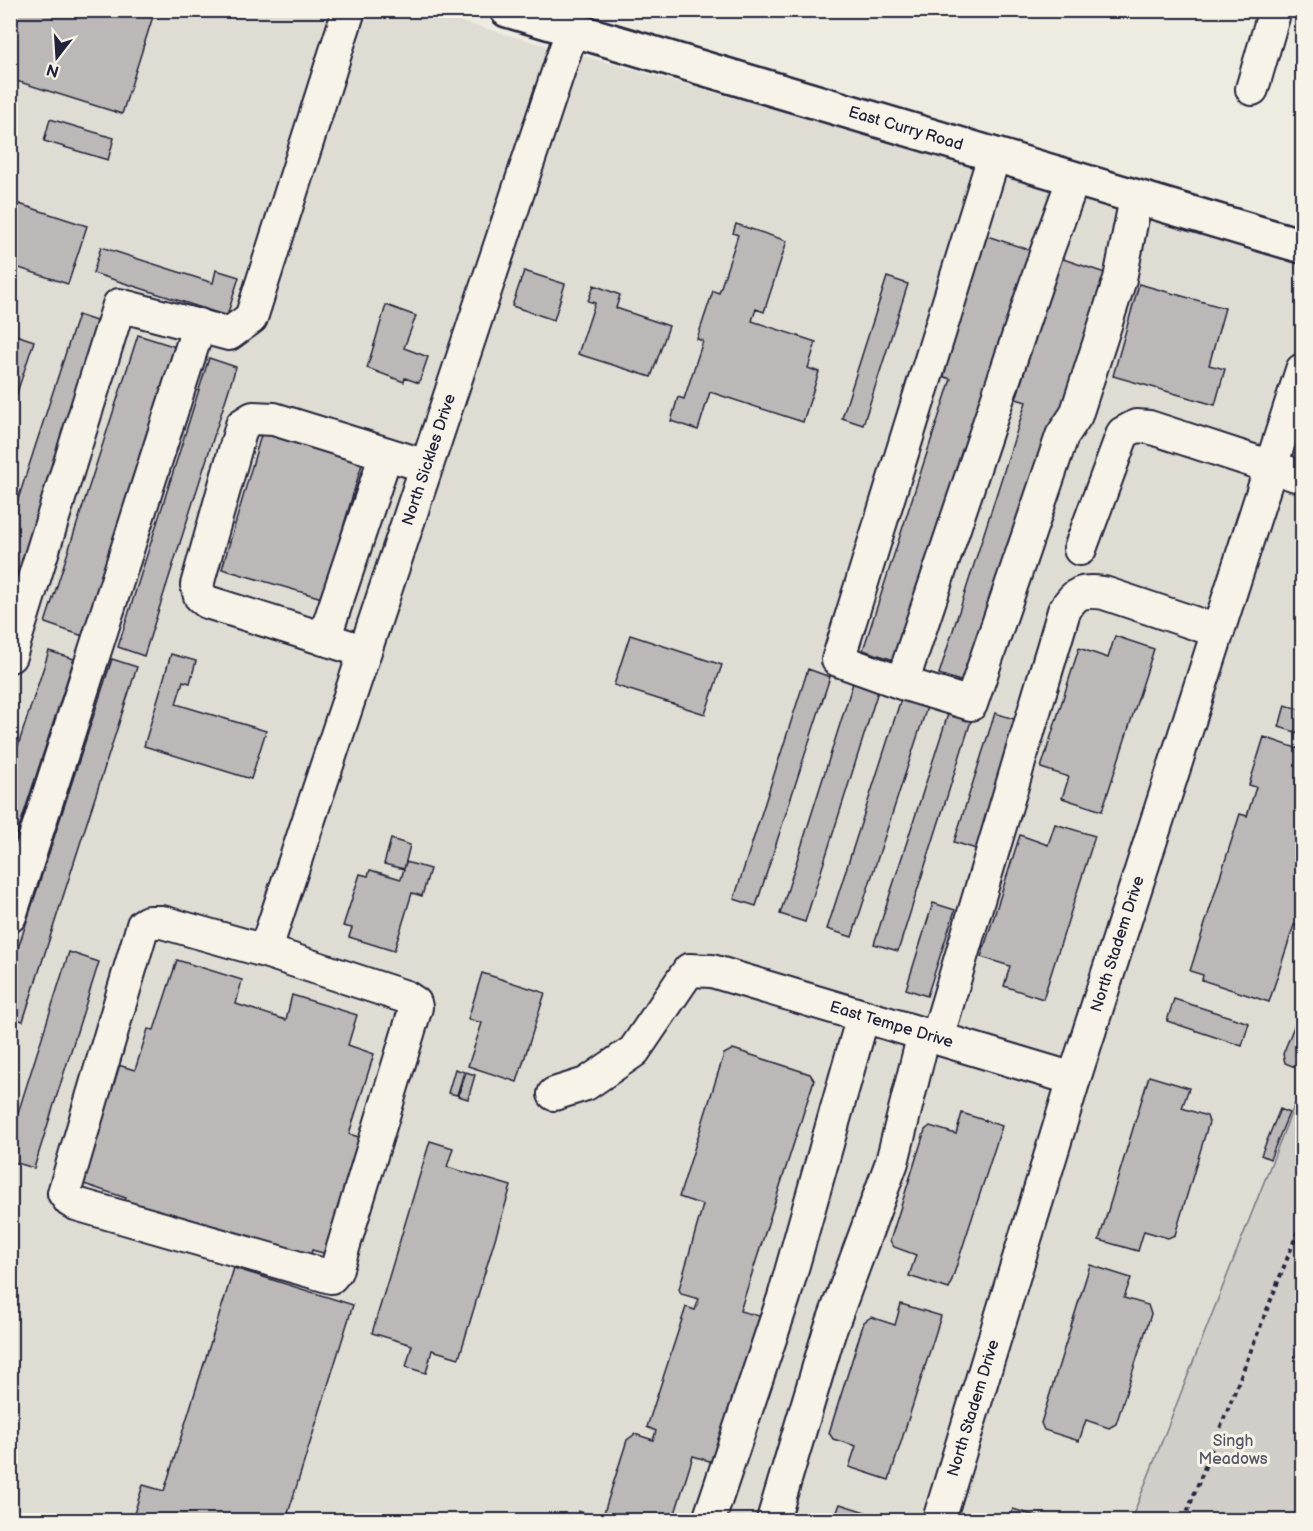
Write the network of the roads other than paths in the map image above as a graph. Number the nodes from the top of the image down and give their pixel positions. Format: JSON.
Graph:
{"nodes":[{"id":1,"x":349,"y":10,"type":"edge"},
{"id":2,"x":507,"y":10,"type":"edge"},
{"id":3,"x":1275,"y":10,"type":"edge"},
{"id":4,"x":572,"y":30,"type":"junction"},
{"id":5,"x":1252,"y":89,"type":"dead end"},
{"id":6,"x":994,"y":156,"type":"junction"},
{"id":7,"x":1073,"y":180,"type":"junction"},
{"id":8,"x":1136,"y":198,"type":"junction"},
{"id":9,"x":1302,"y":246,"type":"edge"},
{"id":10,"x":199,"y":325,"type":"junction"},
{"id":11,"x":1302,"y":370,"type":"edge"},
{"id":12,"x":386,"y":453,"type":"junction"},
{"id":13,"x":426,"y":466,"type":"junction"},
{"id":14,"x":1271,"y":469,"type":"junction"},
{"id":15,"x":1302,"y":477,"type":"edge"},
{"id":16,"x":1080,"y":549,"type":"dead end"},
{"id":17,"x":1218,"y":631,"type":"junction"},
{"id":18,"x":324,"y":639,"type":"junction"},
{"id":19,"x":363,"y":651,"type":"junction"},
{"id":20,"x":10,"y":656,"type":"edge"},
{"id":21,"x":902,"y":683,"type":"junction"},
{"id":22,"x":10,"y":916,"type":"edge"},
{"id":23,"x":265,"y":951,"type":"junction"},
{"id":24,"x":864,"y":1016,"type":"junction"},
{"id":25,"x":931,"y":1036,"type":"junction"},
{"id":26,"x":1074,"y":1079,"type":"junction"},
{"id":27,"x":554,"y":1094,"type":"dead end"},
{"id":28,"x":709,"y":1521,"type":"edge"},
{"id":29,"x":773,"y":1521,"type":"edge"},
{"id":30,"x":939,"y":1521,"type":"edge"}],
"edges":[{"from":1,"to":10,"type":"street"},
{"from":2,"to":4,"type":"main road","name":"East Curry Road"},
{"from":3,"to":5,"type":"street"},
{"from":4,"to":6,"type":"main road","name":"East Curry Road"},
{"from":4,"to":13,"type":"street","name":"North Sickles Drive"},
{"from":6,"to":7,"type":"main road","name":"East Curry Road"},
{"from":6,"to":21,"type":"street"},
{"from":7,"to":8,"type":"main road","name":"East Curry Road"},
{"from":7,"to":21,"type":"street"},
{"from":8,"to":9,"type":"main road","name":"East Curry Road"},
{"from":8,"to":21,"type":"street"},
{"from":10,"to":20,"type":"street"},
{"from":10,"to":22,"type":"street"},
{"from":11,"to":14,"type":"street","name":"North Stadem Drive"},
{"from":12,"to":13,"type":"street"},
{"from":12,"to":18,"type":"street"},
{"from":12,"to":18,"type":"street"},
{"from":13,"to":19,"type":"street","name":"North Sickles Drive"},
{"from":14,"to":15,"type":"street"},
{"from":14,"to":16,"type":"street"},
{"from":14,"to":17,"type":"street","name":"North Stadem Drive"},
{"from":17,"to":25,"type":"street"},
{"from":17,"to":26,"type":"street","name":"North Stadem Drive"},
{"from":18,"to":19,"type":"street"},
{"from":19,"to":23,"type":"street","name":"North Sickles Drive"},
{"from":23,"to":23,"type":"street"},
{"from":24,"to":25,"type":"street","name":"East Tempe Drive"},
{"from":24,"to":27,"type":"street","name":"East Tempe Drive"},
{"from":24,"to":28,"type":"street"},
{"from":25,"to":26,"type":"street","name":"East Tempe Drive"},
{"from":25,"to":29,"type":"street"},
{"from":26,"to":30,"type":"street","name":"North Stadem Drive"}]}
